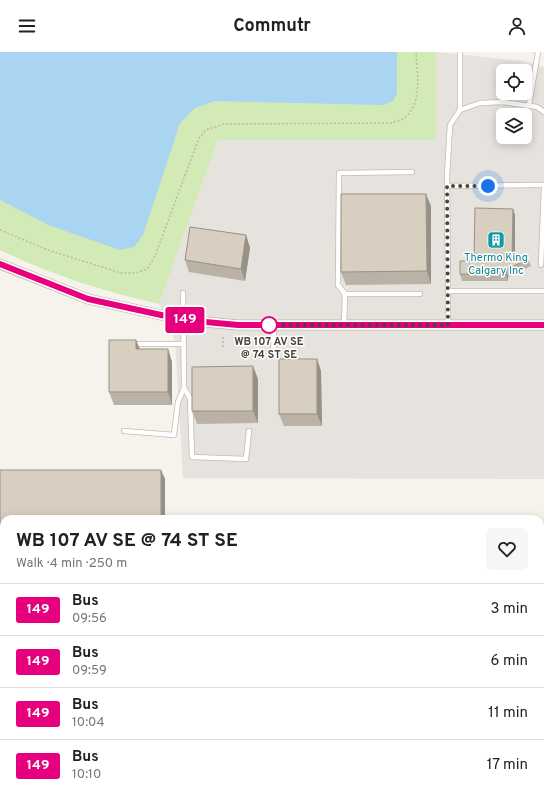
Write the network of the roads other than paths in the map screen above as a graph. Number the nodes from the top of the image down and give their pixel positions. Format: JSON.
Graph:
{"nodes":[{"id":1,"x":460,"y":52,"type":"edge"},
{"id":2,"x":538,"y":52,"type":"edge"},
{"id":3,"x":529,"y":106,"type":"junction"},
{"id":4,"x":460,"y":110,"type":"junction"},
{"id":5,"x":544,"y":112,"type":"edge"},
{"id":6,"x":412,"y":172,"type":"dead end"},
{"id":7,"x":544,"y":185,"type":"edge"},
{"id":8,"x":447,"y":186,"type":"junction"},
{"id":9,"x":544,"y":189,"type":"edge"},
{"id":10,"x":0,"y":264,"type":"edge"},
{"id":11,"x":541,"y":265,"type":"dead end"},
{"id":12,"x":448,"y":291,"type":"junction"},
{"id":13,"x":544,"y":291,"type":"edge"},
{"id":14,"x":183,"y":293,"type":"dead end"},
{"id":15,"x":345,"y":294,"type":"junction"},
{"id":16,"x":420,"y":294,"type":"dead end"},
{"id":17,"x":184,"y":320,"type":"junction"},
{"id":18,"x":274,"y":325,"type":"junction"},
{"id":19,"x":344,"y":325,"type":"junction"},
{"id":20,"x":448,"y":325,"type":"junction"},
{"id":21,"x":544,"y":325,"type":"edge"},
{"id":22,"x":128,"y":344,"type":"edge"},
{"id":23,"x":184,"y":344,"type":"junction"},
{"id":24,"x":272,"y":353,"type":"dead end"},
{"id":25,"x":184,"y":388,"type":"junction"},
{"id":26,"x":124,"y":431,"type":"dead end"},
{"id":27,"x":249,"y":431,"type":"dead end"}],
"edges":[{"from":1,"to":4,"type":"lane"},
{"from":2,"to":3,"type":"lane"},
{"from":3,"to":4,"type":"lane"},
{"from":3,"to":5,"type":"lane"},
{"from":4,"to":8,"type":"lane"},
{"from":6,"to":15,"type":"lane"},
{"from":7,"to":8,"type":"lane"},
{"from":8,"to":12,"type":"lane"},
{"from":9,"to":11,"type":"lane"},
{"from":10,"to":17,"type":"street"},
{"from":12,"to":13,"type":"lane"},
{"from":12,"to":20,"type":"lane"},
{"from":14,"to":17,"type":"lane"},
{"from":15,"to":16,"type":"lane"},
{"from":15,"to":19,"type":"lane"},
{"from":17,"to":18,"type":"street"},
{"from":17,"to":23,"type":"lane"},
{"from":18,"to":19,"type":"street"},
{"from":18,"to":24,"type":"lane"},
{"from":19,"to":20,"type":"street"},
{"from":20,"to":21,"type":"street"},
{"from":22,"to":23,"type":"lane"},
{"from":23,"to":25,"type":"lane"},
{"from":25,"to":26,"type":"lane"},
{"from":25,"to":27,"type":"lane"}]}
